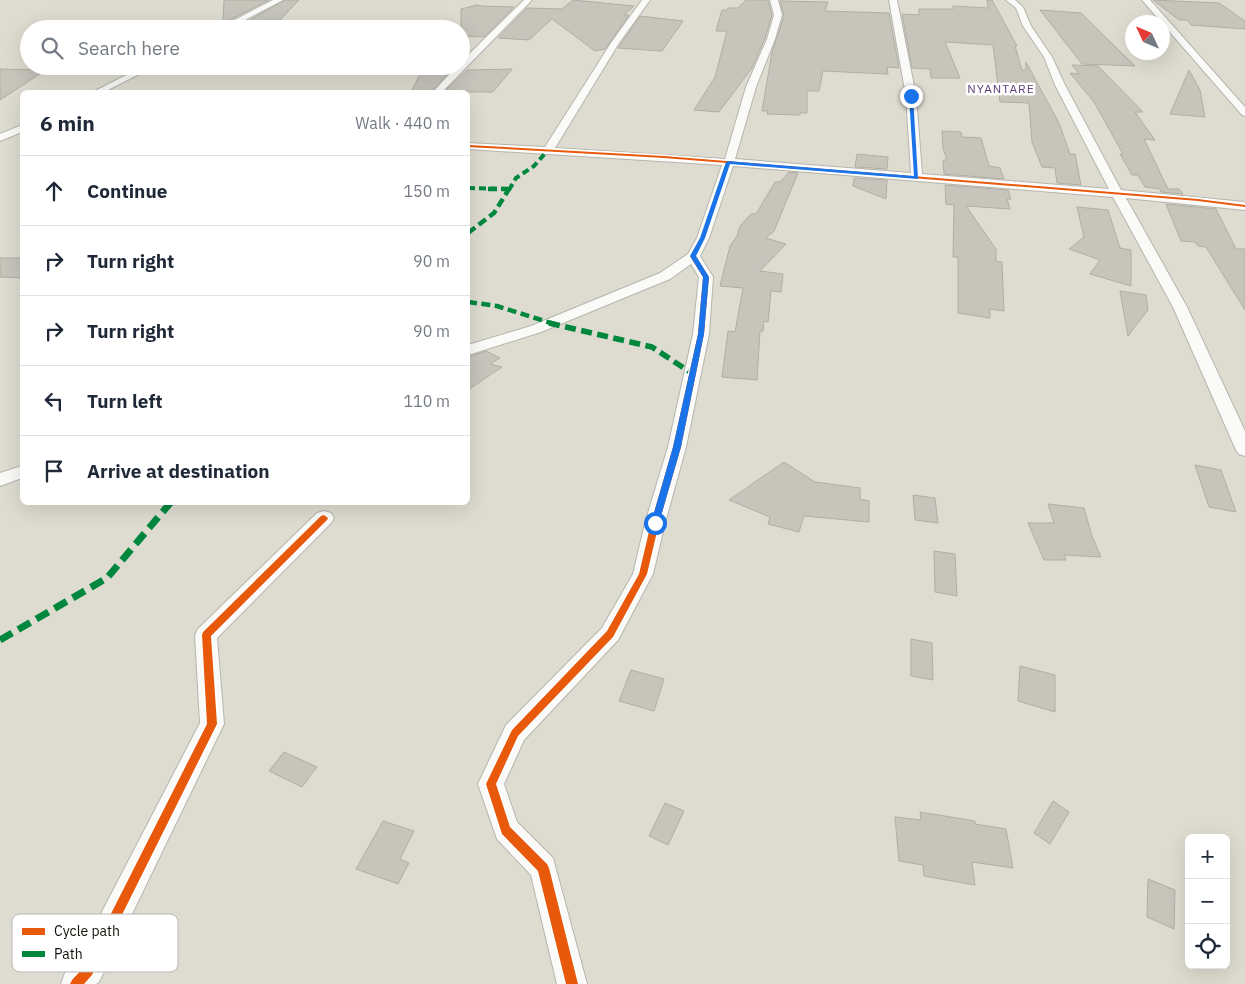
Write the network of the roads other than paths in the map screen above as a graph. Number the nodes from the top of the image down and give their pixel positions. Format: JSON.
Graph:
{"nodes":[{"id":1,"x":279,"y":0,"type":"edge"},
{"id":2,"x":528,"y":0,"type":"edge"},
{"id":3,"x":646,"y":0,"type":"edge"},
{"id":4,"x":774,"y":0,"type":"edge"},
{"id":5,"x":893,"y":0,"type":"edge"},
{"id":6,"x":1010,"y":0,"type":"edge"},
{"id":7,"x":1146,"y":0,"type":"edge"},
{"id":8,"x":239,"y":20,"type":"edge"},
{"id":9,"x":470,"y":59,"type":"edge"},
{"id":10,"x":133,"y":75,"type":"edge"},
{"id":11,"x":454,"y":75,"type":"edge"},
{"id":12,"x":102,"y":90,"type":"edge"},
{"id":13,"x":439,"y":90,"type":"edge"},
{"id":14,"x":1245,"y":113,"type":"edge"},
{"id":15,"x":20,"y":129,"type":"edge"},
{"id":16,"x":0,"y":138,"type":"edge"},
{"id":17,"x":470,"y":146,"type":"edge"},
{"id":18,"x":548,"y":150,"type":"junction"},
{"id":19,"x":728,"y":162,"type":"junction"},
{"id":20,"x":917,"y":178,"type":"junction"},
{"id":21,"x":1117,"y":193,"type":"junction"},
{"id":22,"x":1245,"y":206,"type":"edge"},
{"id":23,"x":693,"y":256,"type":"junction"},
{"id":24,"x":470,"y":349,"type":"edge"},
{"id":25,"x":1244,"y":446,"type":"edge"},
{"id":26,"x":20,"y":473,"type":"edge"},
{"id":27,"x":0,"y":480,"type":"edge"},
{"id":28,"x":324,"y":518,"type":"dead end"},
{"id":29,"x":117,"y":914,"type":"edge"},
{"id":30,"x":87,"y":972,"type":"edge"},
{"id":31,"x":76,"y":984,"type":"edge"},
{"id":32,"x":572,"y":984,"type":"edge"}],
"edges":[{"from":1,"to":8,"type":"street"},
{"from":2,"to":9,"type":"street"},
{"from":3,"to":18,"type":"street"},
{"from":4,"to":19,"type":"street"},
{"from":5,"to":20,"type":"street"},
{"from":6,"to":21,"type":"street"},
{"from":7,"to":14,"type":"street"},
{"from":10,"to":12,"type":"street"},
{"from":11,"to":13,"type":"street"},
{"from":15,"to":16,"type":"street"},
{"from":17,"to":18,"type":"street"},
{"from":18,"to":19,"type":"street"},
{"from":19,"to":20,"type":"street"},
{"from":19,"to":23,"type":"street"},
{"from":20,"to":21,"type":"street"},
{"from":21,"to":22,"type":"street"},
{"from":21,"to":25,"type":"street"},
{"from":23,"to":24,"type":"street"},
{"from":23,"to":32,"type":"street"},
{"from":26,"to":27,"type":"street"},
{"from":28,"to":29,"type":"street"},
{"from":30,"to":31,"type":"street"}]}
